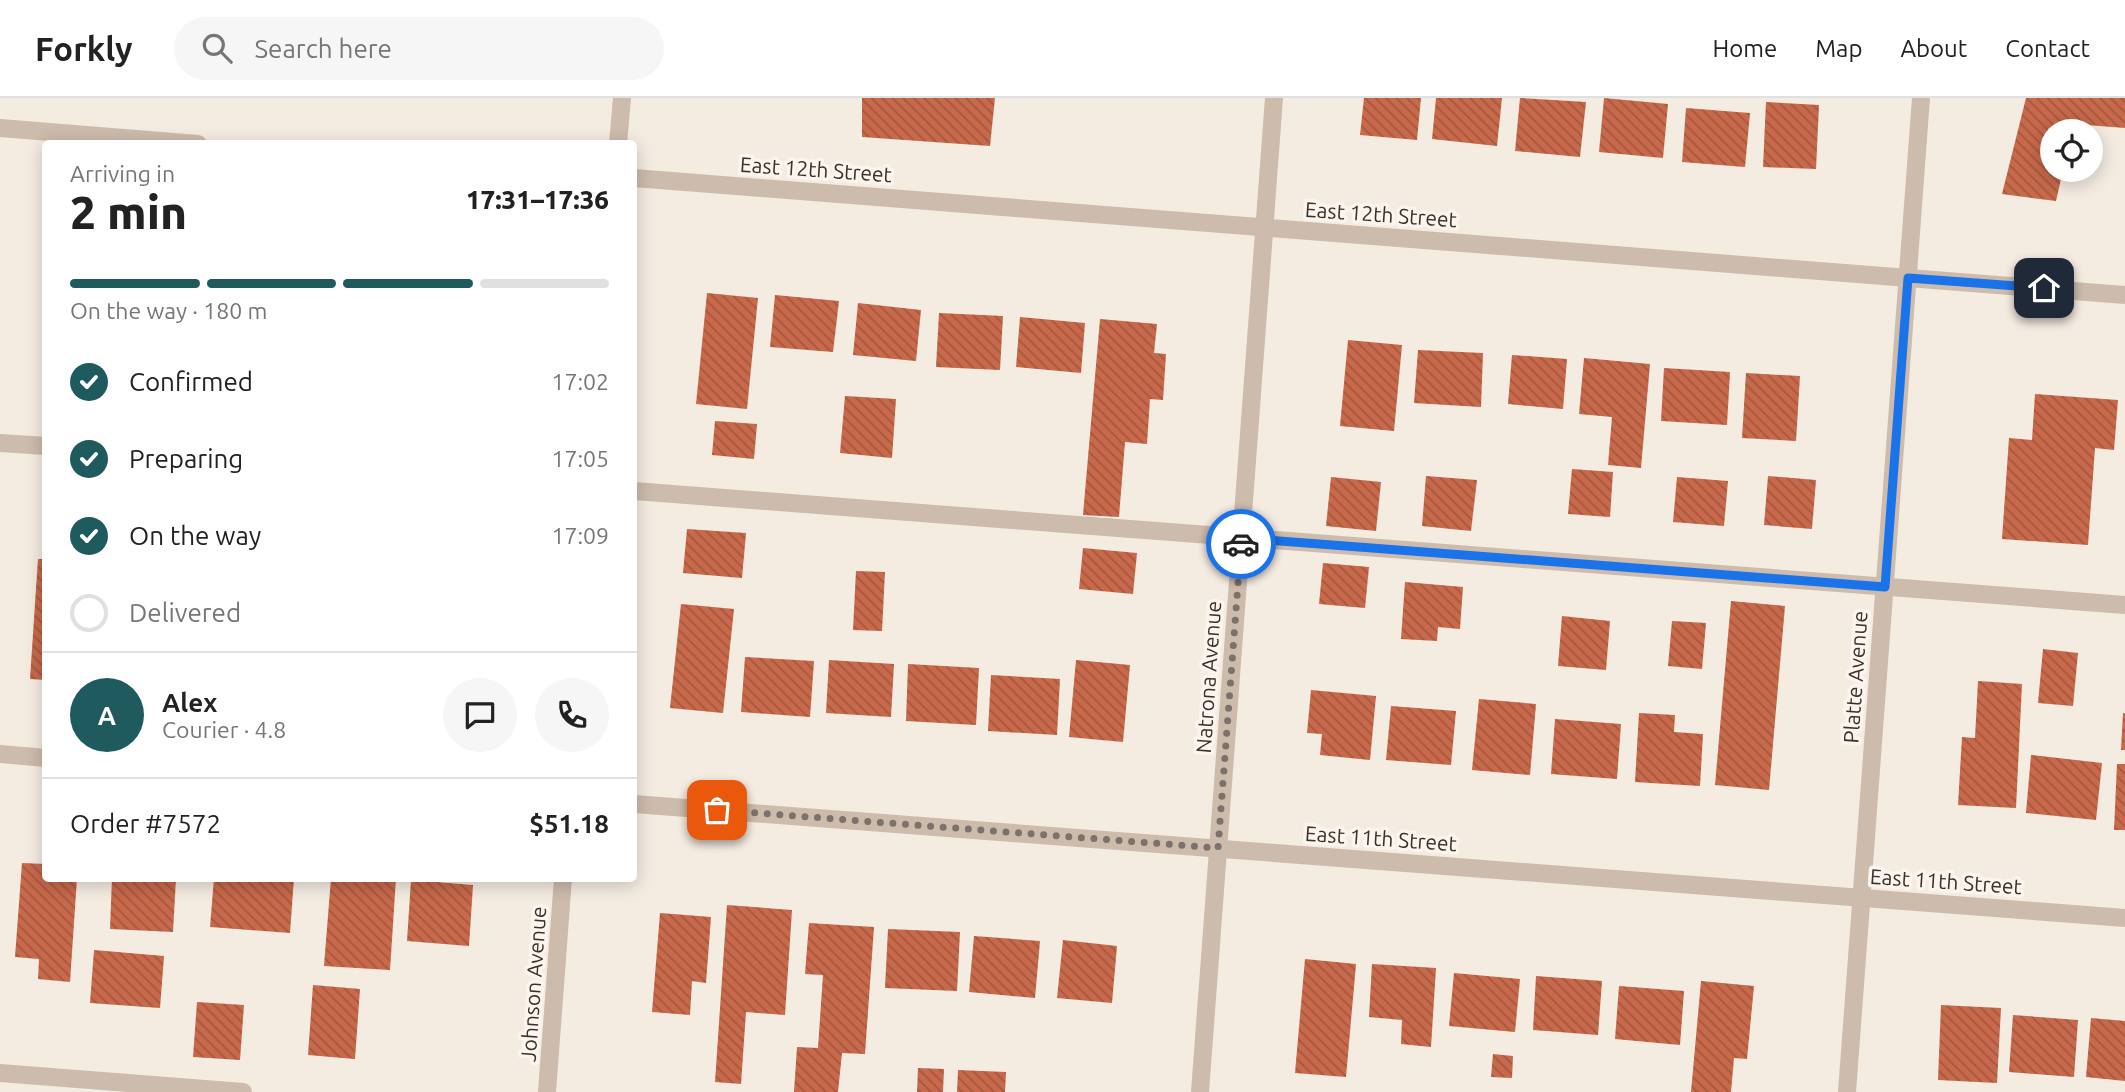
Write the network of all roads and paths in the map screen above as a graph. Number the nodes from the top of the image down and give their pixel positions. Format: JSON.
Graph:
{"nodes":[{"id":1,"x":622,"y":98,"type":"edge"},
{"id":2,"x":1275,"y":98,"type":"edge"},
{"id":3,"x":1922,"y":98,"type":"edge"},
{"id":4,"x":0,"y":128,"type":"edge"},
{"id":5,"x":148,"y":140,"type":"edge"},
{"id":6,"x":618,"y":140,"type":"edge"},
{"id":7,"x":637,"y":178,"type":"edge"},
{"id":8,"x":1265,"y":227,"type":"junction"},
{"id":9,"x":1908,"y":278,"type":"junction"},
{"id":10,"x":2125,"y":295,"type":"edge"},
{"id":11,"x":0,"y":443,"type":"edge"},
{"id":12,"x":42,"y":446,"type":"edge"},
{"id":13,"x":637,"y":491,"type":"edge"},
{"id":14,"x":1241,"y":538,"type":"junction"},
{"id":15,"x":1885,"y":587,"type":"junction"},
{"id":16,"x":2125,"y":605,"type":"edge"},
{"id":17,"x":0,"y":754,"type":"edge"},
{"id":18,"x":42,"y":758,"type":"edge"},
{"id":19,"x":637,"y":803,"type":"edge"},
{"id":20,"x":1218,"y":848,"type":"junction"},
{"id":21,"x":564,"y":882,"type":"edge"},
{"id":22,"x":1861,"y":897,"type":"junction"},
{"id":23,"x":2125,"y":918,"type":"edge"},
{"id":24,"x":0,"y":1073,"type":"edge"},
{"id":25,"x":243,"y":1092,"type":"edge"},
{"id":26,"x":547,"y":1092,"type":"edge"},
{"id":27,"x":1200,"y":1092,"type":"edge"},
{"id":28,"x":1847,"y":1092,"type":"edge"}],
"edges":[{"from":1,"to":6,"type":"street"},
{"from":2,"to":8,"type":"street","name":"Natrona Avenue"},
{"from":3,"to":9,"type":"street","name":"Platte Avenue"},
{"from":4,"to":5,"type":"street"},
{"from":7,"to":8,"type":"street","name":"East 12th Street"},
{"from":8,"to":9,"type":"street","name":"East 12th Street"},
{"from":8,"to":14,"type":"street","name":"Natrona Avenue"},
{"from":9,"to":10,"type":"street","name":"East 12th Street"},
{"from":9,"to":15,"type":"street","name":"Platte Avenue"},
{"from":11,"to":12,"type":"street"},
{"from":13,"to":14,"type":"street"},
{"from":14,"to":15,"type":"street"},
{"from":14,"to":20,"type":"street","name":"Natrona Avenue"},
{"from":15,"to":16,"type":"street"},
{"from":15,"to":22,"type":"street","name":"Platte Avenue"},
{"from":17,"to":18,"type":"street"},
{"from":19,"to":20,"type":"street","name":"East 11th Street"},
{"from":20,"to":22,"type":"street","name":"East 11th Street"},
{"from":20,"to":27,"type":"street","name":"Natrona Avenue"},
{"from":21,"to":26,"type":"street","name":"Johnson Avenue"},
{"from":22,"to":23,"type":"street","name":"East 11th Street"},
{"from":22,"to":28,"type":"street","name":"Platte Avenue"},
{"from":24,"to":25,"type":"street"}]}
